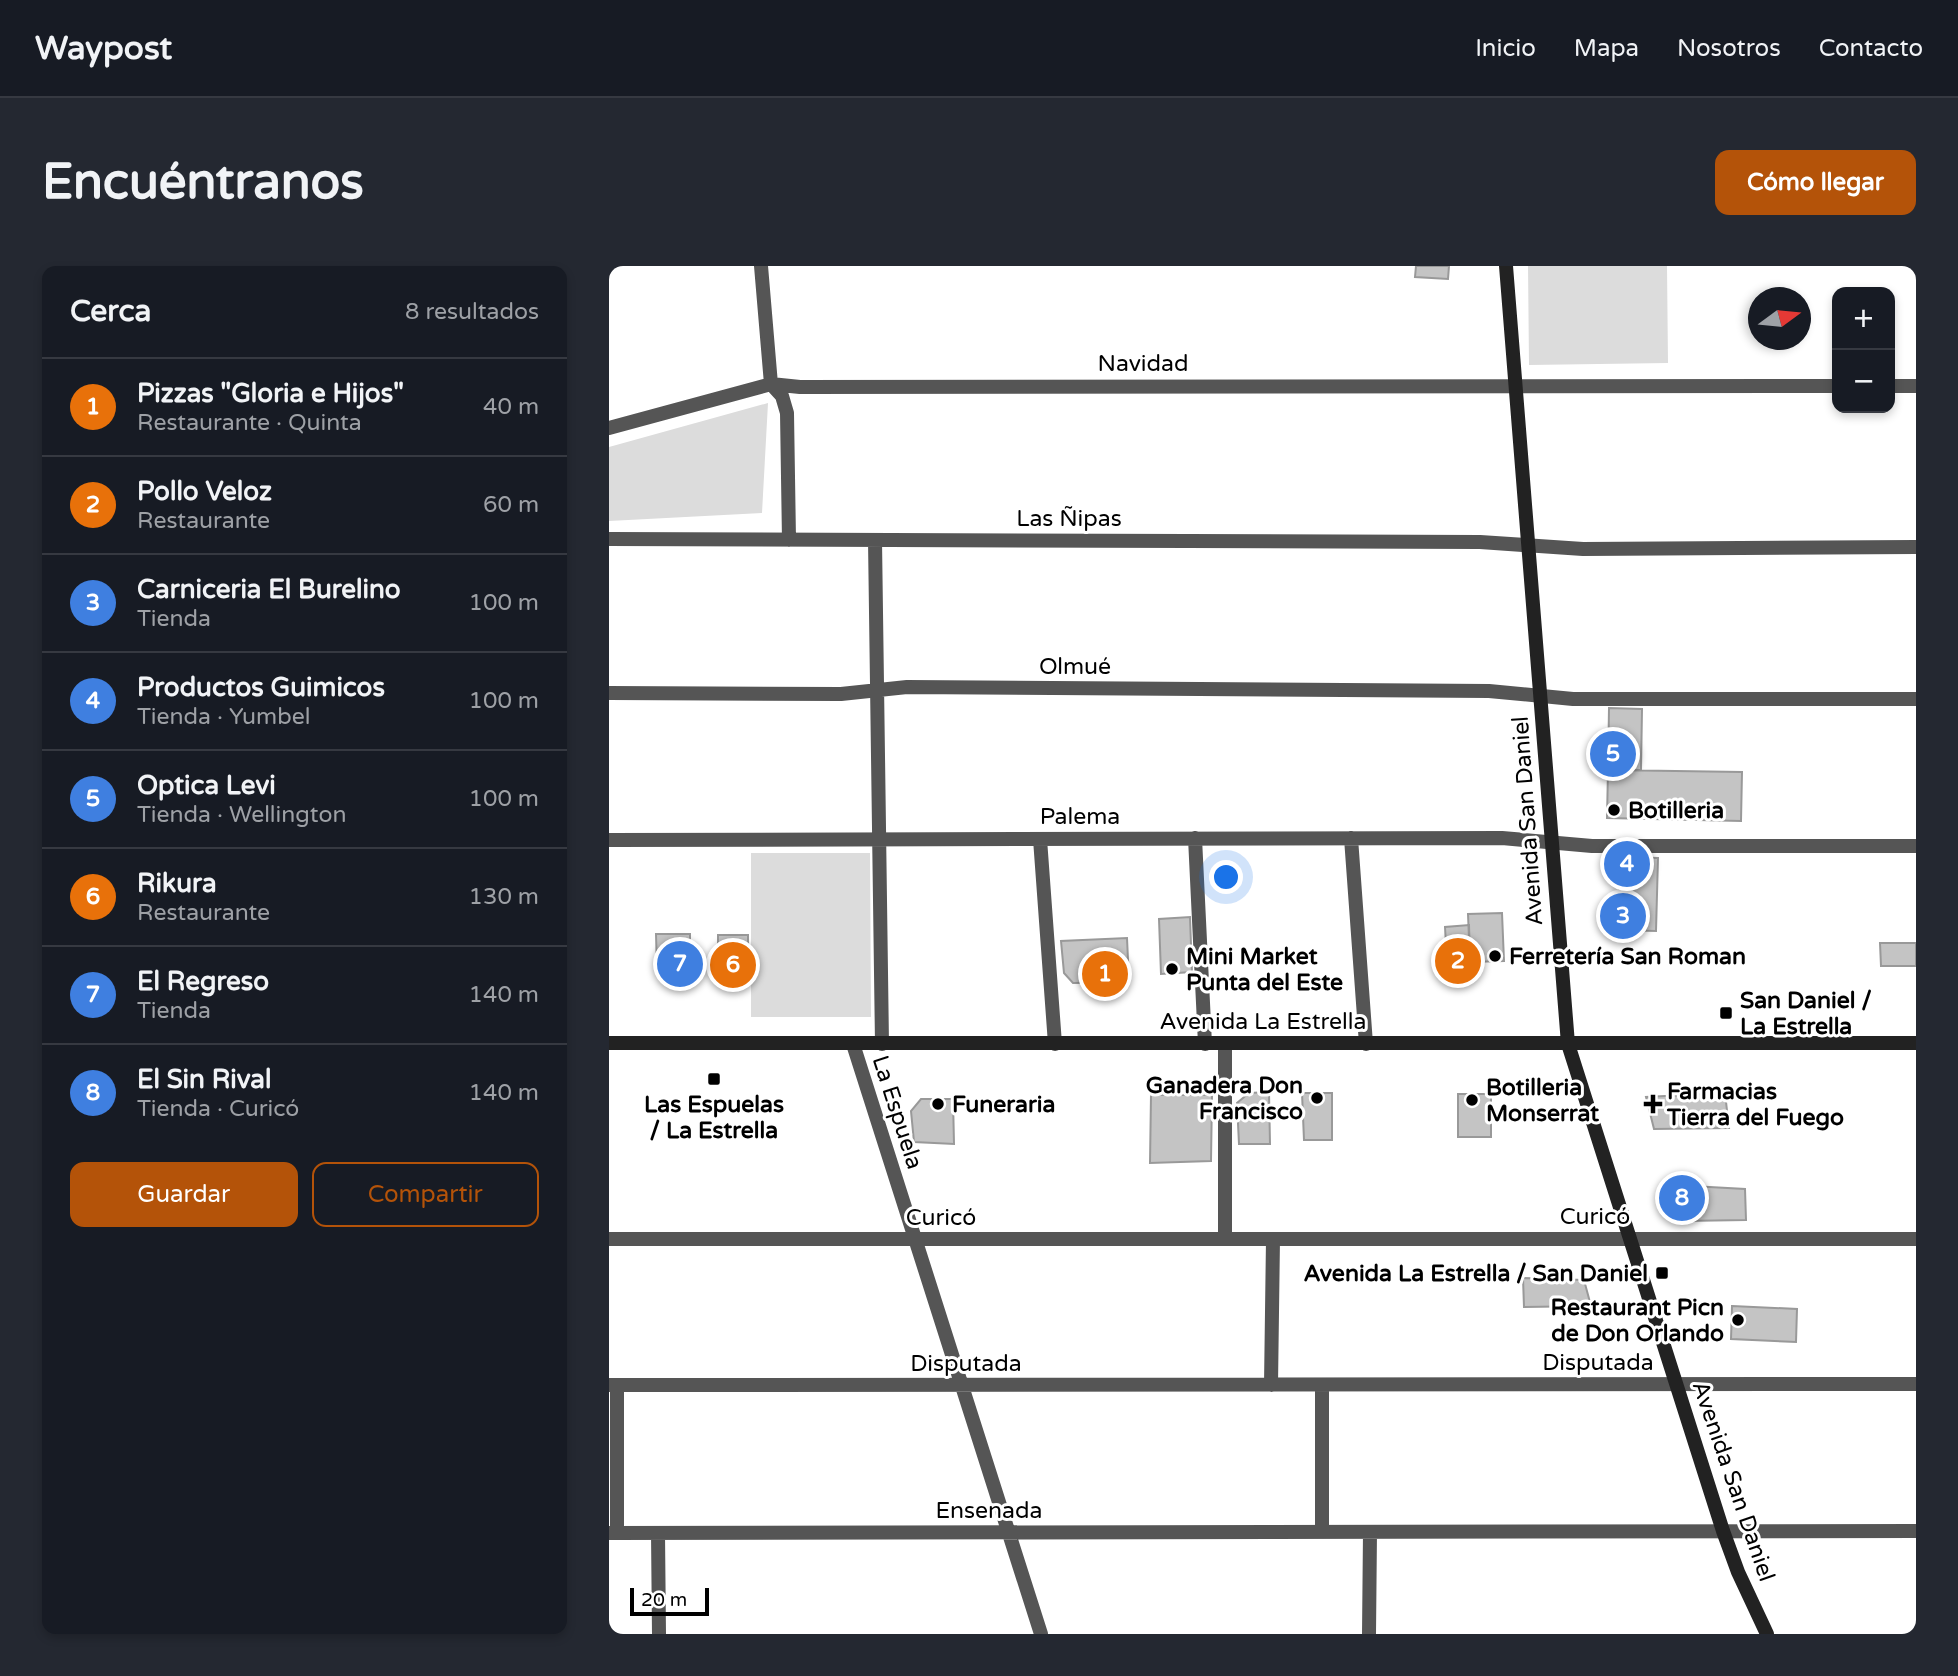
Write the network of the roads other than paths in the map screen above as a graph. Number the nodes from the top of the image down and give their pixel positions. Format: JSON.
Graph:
{"nodes":[{"id":1,"x":761,"y":266,"type":"edge"},
{"id":2,"x":1506,"y":266,"type":"edge"},
{"id":3,"x":771,"y":384,"type":"junction"},
{"id":4,"x":1516,"y":385,"type":"junction"},
{"id":5,"x":1832,"y":386,"type":"edge"},
{"id":6,"x":1895,"y":386,"type":"edge"},
{"id":7,"x":1916,"y":386,"type":"edge"},
{"id":8,"x":609,"y":428,"type":"edge"},
{"id":9,"x":609,"y":539,"type":"edge"},
{"id":10,"x":789,"y":540,"type":"junction"},
{"id":11,"x":875,"y":540,"type":"junction"},
{"id":12,"x":1528,"y":547,"type":"junction"},
{"id":13,"x":1916,"y":547,"type":"edge"},
{"id":14,"x":877,"y":691,"type":"junction"},
{"id":15,"x":609,"y":693,"type":"edge"},
{"id":16,"x":1540,"y":696,"type":"junction"},
{"id":17,"x":1916,"y":699,"type":"edge"},
{"id":18,"x":1195,"y":838,"type":"junction"},
{"id":19,"x":1351,"y":838,"type":"junction"},
{"id":20,"x":879,"y":839,"type":"junction"},
{"id":21,"x":1040,"y":839,"type":"junction"},
{"id":22,"x":609,"y":840,"type":"edge"},
{"id":23,"x":1551,"y":842,"type":"junction"},
{"id":24,"x":1916,"y":846,"type":"edge"},
{"id":25,"x":609,"y":1043,"type":"edge"},
{"id":26,"x":1916,"y":1043,"type":"edge"},
{"id":27,"x":853,"y":1044,"type":"junction"},
{"id":28,"x":882,"y":1044,"type":"junction"},
{"id":29,"x":1055,"y":1044,"type":"junction"},
{"id":30,"x":1205,"y":1044,"type":"junction"},
{"id":31,"x":1225,"y":1044,"type":"junction"},
{"id":32,"x":1366,"y":1044,"type":"junction"},
{"id":33,"x":1568,"y":1044,"type":"junction"},
{"id":34,"x":609,"y":1239,"type":"edge"},
{"id":35,"x":915,"y":1239,"type":"junction"},
{"id":36,"x":1225,"y":1239,"type":"junction"},
{"id":37,"x":1273,"y":1239,"type":"junction"},
{"id":38,"x":1630,"y":1239,"type":"junction"},
{"id":39,"x":1916,"y":1239,"type":"edge"},
{"id":40,"x":1916,"y":1384,"type":"edge"},
{"id":41,"x":613,"y":1385,"type":"edge"},
{"id":42,"x":961,"y":1385,"type":"junction"},
{"id":43,"x":1272,"y":1385,"type":"junction"},
{"id":44,"x":1322,"y":1385,"type":"junction"},
{"id":45,"x":1676,"y":1385,"type":"junction"},
{"id":46,"x":1723,"y":1531,"type":"junction"},
{"id":47,"x":1916,"y":1531,"type":"edge"},
{"id":48,"x":1008,"y":1532,"type":"junction"},
{"id":49,"x":1322,"y":1532,"type":"junction"},
{"id":50,"x":1370,"y":1532,"type":"junction"},
{"id":51,"x":613,"y":1533,"type":"edge"},
{"id":52,"x":658,"y":1533,"type":"junction"},
{"id":53,"x":659,"y":1634,"type":"edge"},
{"id":54,"x":1041,"y":1634,"type":"edge"},
{"id":55,"x":1369,"y":1634,"type":"edge"},
{"id":56,"x":1767,"y":1634,"type":"edge"}],
"edges":[{"from":1,"to":3,"type":"street"},
{"from":2,"to":4,"type":"street","name":"Avenida San Daniel"},
{"from":3,"to":4,"type":"street","name":"Navidad"},
{"from":3,"to":8,"type":"street"},
{"from":3,"to":10,"type":"street"},
{"from":4,"to":5,"type":"street","name":"Navidad"},
{"from":4,"to":12,"type":"street","name":"Avenida San Daniel"},
{"from":6,"to":7,"type":"street"},
{"from":9,"to":10,"type":"street","name":"Las Ñipas"},
{"from":10,"to":11,"type":"street","name":"Las Ñipas"},
{"from":11,"to":12,"type":"street","name":"Las Ñipas"},
{"from":11,"to":14,"type":"street","name":"La Espuela"},
{"from":12,"to":13,"type":"street","name":"Las Ñipas"},
{"from":12,"to":16,"type":"street","name":"Avenida San Daniel"},
{"from":14,"to":15,"type":"street","name":"Olmué"},
{"from":14,"to":16,"type":"street","name":"Olmué"},
{"from":14,"to":20,"type":"street","name":"La Espuela"},
{"from":16,"to":17,"type":"street","name":"Olmué"},
{"from":16,"to":23,"type":"street","name":"Avenida San Daniel"},
{"from":18,"to":19,"type":"street","name":"Palema"},
{"from":18,"to":21,"type":"street","name":"Palema"},
{"from":18,"to":30,"type":"street"},
{"from":19,"to":23,"type":"street","name":"Palema"},
{"from":19,"to":32,"type":"street"},
{"from":20,"to":21,"type":"street","name":"Palema"},
{"from":20,"to":22,"type":"street","name":"Palema"},
{"from":20,"to":28,"type":"street","name":"La Espuela"},
{"from":21,"to":29,"type":"street"},
{"from":23,"to":24,"type":"street","name":"Palema"},
{"from":23,"to":33,"type":"street","name":"Avenida San Daniel"},
{"from":25,"to":27,"type":"street","name":"Avenida La Estrella"},
{"from":26,"to":33,"type":"street","name":"Avenida La Estrella"},
{"from":27,"to":28,"type":"street","name":"Avenida La Estrella"},
{"from":27,"to":35,"type":"street","name":"La Espuela"},
{"from":28,"to":29,"type":"street","name":"Avenida La Estrella"},
{"from":29,"to":30,"type":"street","name":"Avenida La Estrella"},
{"from":30,"to":31,"type":"street","name":"Avenida La Estrella"},
{"from":31,"to":32,"type":"street","name":"Avenida La Estrella"},
{"from":31,"to":36,"type":"street"},
{"from":32,"to":33,"type":"street","name":"Avenida La Estrella"},
{"from":33,"to":38,"type":"street","name":"Avenida San Daniel"},
{"from":34,"to":35,"type":"street","name":"Curicó"},
{"from":35,"to":36,"type":"street","name":"Curicó"},
{"from":35,"to":42,"type":"street","name":"La Espuela"},
{"from":36,"to":37,"type":"street","name":"Curicó"},
{"from":37,"to":38,"type":"street","name":"Curicó"},
{"from":37,"to":43,"type":"street"},
{"from":38,"to":39,"type":"street","name":"Curicó"},
{"from":38,"to":45,"type":"street","name":"Avenida San Daniel"},
{"from":40,"to":45,"type":"street","name":"Disputada"},
{"from":41,"to":42,"type":"street","name":"Disputada"},
{"from":41,"to":51,"type":"street"},
{"from":42,"to":43,"type":"street","name":"Disputada"},
{"from":42,"to":48,"type":"street","name":"La Espuela"},
{"from":43,"to":44,"type":"street","name":"Disputada"},
{"from":44,"to":45,"type":"street","name":"Disputada"},
{"from":44,"to":49,"type":"street"},
{"from":45,"to":46,"type":"street","name":"Avenida San Daniel"},
{"from":46,"to":47,"type":"street","name":"Ensenada"},
{"from":46,"to":50,"type":"street","name":"Ensenada"},
{"from":46,"to":56,"type":"street","name":"Avenida San Daniel"},
{"from":48,"to":49,"type":"street","name":"Ensenada"},
{"from":48,"to":52,"type":"street","name":"Ensenada"},
{"from":48,"to":54,"type":"street","name":"La Espuela"},
{"from":49,"to":50,"type":"street","name":"Ensenada"},
{"from":50,"to":55,"type":"street"},
{"from":51,"to":52,"type":"street","name":"Ensenada"},
{"from":52,"to":53,"type":"street"}]}
